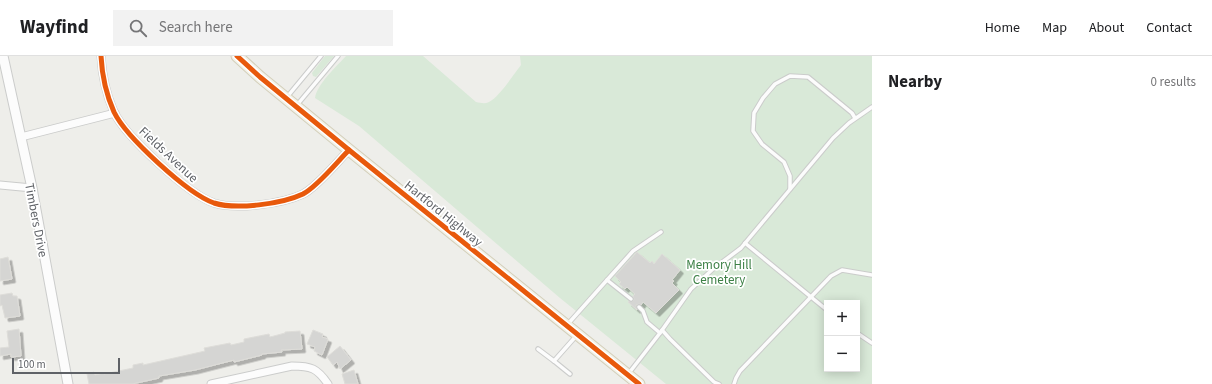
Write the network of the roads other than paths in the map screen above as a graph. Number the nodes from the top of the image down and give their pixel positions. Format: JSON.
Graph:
{"nodes":[{"id":1,"x":3,"y":56,"type":"edge"},
{"id":2,"x":100,"y":56,"type":"edge"},
{"id":3,"x":237,"y":56,"type":"edge"},
{"id":4,"x":321,"y":56,"type":"edge"},
{"id":5,"x":338,"y":56,"type":"edge"},
{"id":6,"x":4,"y":75,"type":"edge"},
{"id":7,"x":286,"y":98,"type":"junction"},
{"id":8,"x":296,"y":106,"type":"junction"},
{"id":9,"x":872,"y":107,"type":"edge"},
{"id":10,"x":115,"y":113,"type":"junction"},
{"id":11,"x":855,"y":118,"type":"junction"},
{"id":12,"x":21,"y":137,"type":"junction"},
{"id":13,"x":349,"y":150,"type":"junction"},
{"id":14,"x":0,"y":185,"type":"edge"},
{"id":15,"x":32,"y":188,"type":"junction"},
{"id":16,"x":790,"y":189,"type":"junction"},
{"id":17,"x":661,"y":232,"type":"dead end"},
{"id":18,"x":746,"y":243,"type":"junction"},
{"id":19,"x":872,"y":275,"type":"edge"},
{"id":20,"x":607,"y":280,"type":"junction"},
{"id":21,"x":812,"y":298,"type":"junction"},
{"id":22,"x":631,"y":299,"type":"dead end"},
{"id":23,"x":639,"y":307,"type":"dead end"},
{"id":24,"x":824,"y":308,"type":"edge"},
{"id":25,"x":566,"y":326,"type":"junction"},
{"id":26,"x":661,"y":332,"type":"junction"},
{"id":27,"x":578,"y":335,"type":"junction"},
{"id":28,"x":860,"y":335,"type":"edge"},
{"id":29,"x":872,"y":343,"type":"edge"},
{"id":30,"x":538,"y":349,"type":"dead end"},
{"id":31,"x":554,"y":361,"type":"junction"},
{"id":32,"x":570,"y":374,"type":"dead end"},
{"id":33,"x":627,"y":374,"type":"junction"},
{"id":34,"x":228,"y":382,"type":"edge"},
{"id":35,"x":68,"y":384,"type":"edge"},
{"id":36,"x":211,"y":384,"type":"edge"},
{"id":37,"x":328,"y":384,"type":"edge"},
{"id":38,"x":639,"y":384,"type":"edge"},
{"id":39,"x":718,"y":384,"type":"edge"},
{"id":40,"x":734,"y":384,"type":"edge"}],
"edges":[{"from":1,"to":6,"type":"street","name":"Timbers Drive"},
{"from":2,"to":10,"type":"street","name":"Fields Avenue"},
{"from":3,"to":7,"type":"main road","name":"Hartford Highway"},
{"from":4,"to":7,"type":"lane"},
{"from":5,"to":8,"type":"lane"},
{"from":6,"to":12,"type":"street","name":"Timbers Drive"},
{"from":7,"to":8,"type":"main road","name":"Hartford Highway"},
{"from":8,"to":13,"type":"main road","name":"Hartford Highway"},
{"from":9,"to":11,"type":"lane"},
{"from":10,"to":12,"type":"street"},
{"from":10,"to":13,"type":"street","name":"Fields Avenue"},
{"from":11,"to":16,"type":"lane"},
{"from":11,"to":16,"type":"lane"},
{"from":12,"to":15,"type":"street","name":"Timbers Drive"},
{"from":13,"to":25,"type":"main road","name":"Hartford Highway"},
{"from":14,"to":15,"type":"street"},
{"from":15,"to":35,"type":"street","name":"Timbers Drive"},
{"from":16,"to":18,"type":"lane"},
{"from":17,"to":20,"type":"lane"},
{"from":18,"to":21,"type":"lane"},
{"from":18,"to":26,"type":"lane"},
{"from":19,"to":21,"type":"lane"},
{"from":20,"to":22,"type":"lane"},
{"from":20,"to":25,"type":"lane"},
{"from":21,"to":24,"type":"lane"},
{"from":21,"to":40,"type":"lane"},
{"from":23,"to":26,"type":"lane"},
{"from":25,"to":27,"type":"main road","name":"Hartford Highway"},
{"from":26,"to":33,"type":"lane"},
{"from":26,"to":39,"type":"lane"},
{"from":27,"to":31,"type":"lane"},
{"from":27,"to":33,"type":"main road","name":"Hartford Highway"},
{"from":28,"to":29,"type":"lane"},
{"from":30,"to":31,"type":"lane"},
{"from":31,"to":32,"type":"lane"},
{"from":33,"to":38,"type":"main road","name":"Hartford Highway"},
{"from":34,"to":36,"type":"street"},
{"from":34,"to":37,"type":"street"}]}
